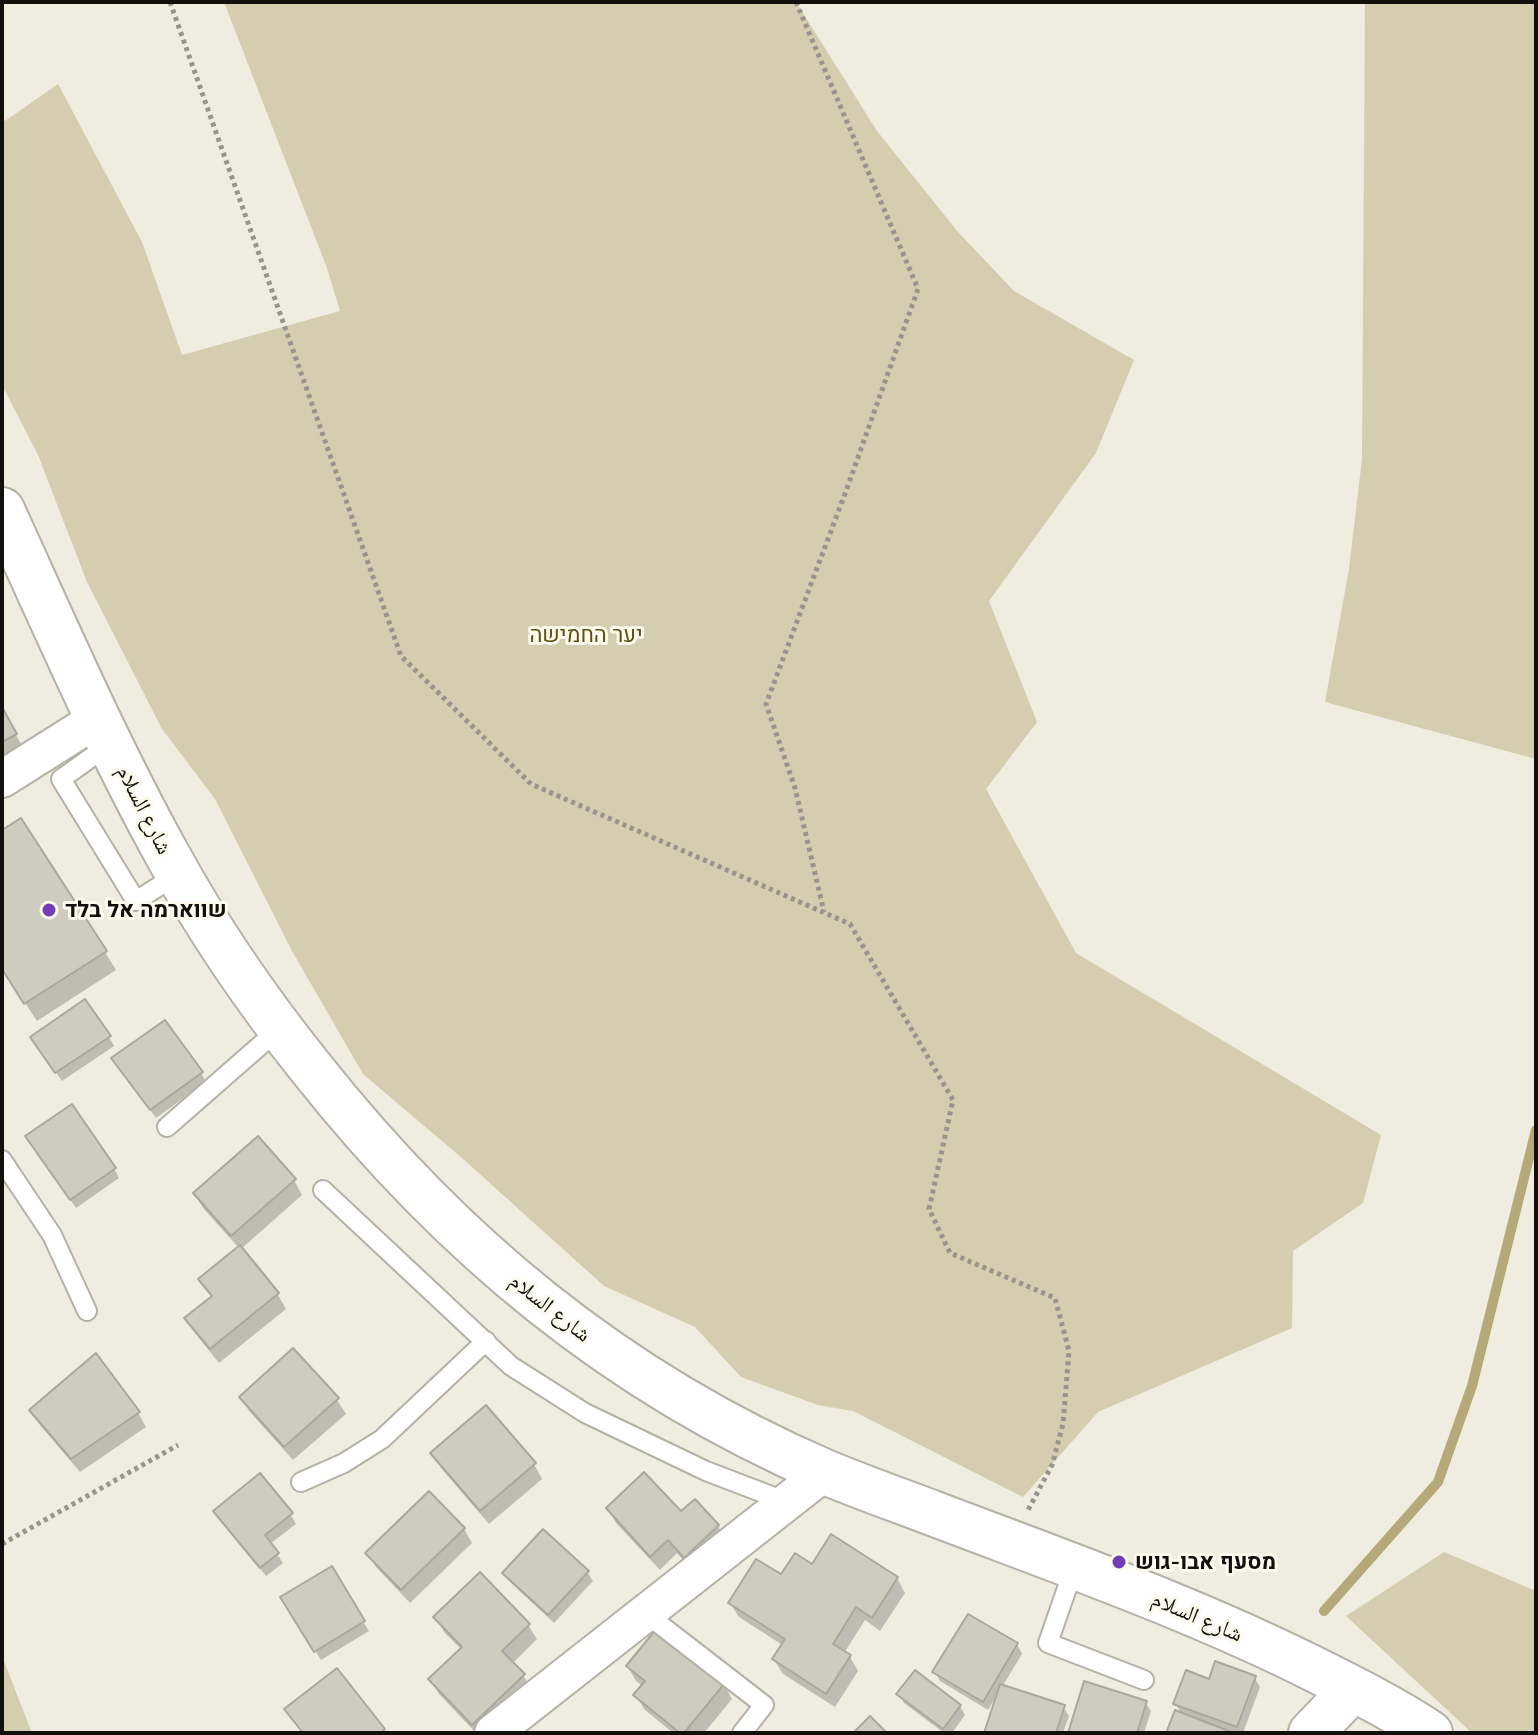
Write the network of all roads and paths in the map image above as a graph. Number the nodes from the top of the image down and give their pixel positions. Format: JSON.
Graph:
{"nodes":[{"id":1,"x":170,"y":2,"type":"edge"},
{"id":2,"x":796,"y":2,"type":"edge"},
{"id":3,"x":2,"y":510,"type":"edge"},
{"id":4,"x":104,"y":732,"type":"junction"},
{"id":5,"x":2,"y":779,"type":"edge"},
{"id":6,"x":178,"y":874,"type":"junction"},
{"id":7,"x":824,"y":913,"type":"junction"},
{"id":8,"x":279,"y":1029,"type":"junction"},
{"id":9,"x":167,"y":1127,"type":"dead end"},
{"id":10,"x":2,"y":1160,"type":"edge"},
{"id":11,"x":323,"y":1190,"type":"dead end"},
{"id":12,"x":87,"y":1311,"type":"dead end"},
{"id":13,"x":486,"y":1341,"type":"junction"},
{"id":14,"x":178,"y":1445,"type":"dead end"},
{"id":15,"x":825,"y":1472,"type":"junction"},
{"id":16,"x":301,"y":1482,"type":"dead end"},
{"id":17,"x":787,"y":1502,"type":"junction"},
{"id":18,"x":1011,"y":1543,"type":"junction"},
{"id":19,"x":2,"y":1544,"type":"edge"},
{"id":20,"x":1074,"y":1568,"type":"junction"},
{"id":21,"x":645,"y":1613,"type":"junction"},
{"id":22,"x":1144,"y":1680,"type":"dead end"},
{"id":23,"x":1353,"y":1689,"type":"junction"},
{"id":24,"x":493,"y":1733,"type":"edge"},
{"id":25,"x":742,"y":1733,"type":"edge"},
{"id":26,"x":1311,"y":1733,"type":"edge"},
{"id":27,"x":1430,"y":1733,"type":"edge"}],
"edges":[{"from":1,"to":7,"type":"path"},
{"from":2,"to":7,"type":"path"},
{"from":3,"to":4,"type":"main road","name":"شارع السلام"},
{"from":4,"to":5,"type":"street"},
{"from":4,"to":6,"type":"main road","name":"شارع السلام"},
{"from":4,"to":6,"type":"lane"},
{"from":6,"to":8,"type":"main road","name":"شارع السلام"},
{"from":7,"to":18,"type":"path"},
{"from":8,"to":9,"type":"lane"},
{"from":8,"to":15,"type":"main road","name":"شارع السلام"},
{"from":10,"to":12,"type":"lane"},
{"from":11,"to":13,"type":"lane"},
{"from":13,"to":16,"type":"lane"},
{"from":13,"to":17,"type":"lane"},
{"from":14,"to":19,"type":"path"},
{"from":15,"to":17,"type":"street"},
{"from":15,"to":18,"type":"main road","name":"شارع السلام"},
{"from":17,"to":21,"type":"street"},
{"from":18,"to":20,"type":"main road","name":"شارع السلام"},
{"from":20,"to":22,"type":"lane"},
{"from":20,"to":23,"type":"main road","name":"شارع السلام"},
{"from":21,"to":24,"type":"street"},
{"from":21,"to":25,"type":"lane"},
{"from":23,"to":26,"type":"main road"},
{"from":23,"to":27,"type":"main road","name":"شارع السلام"}]}
